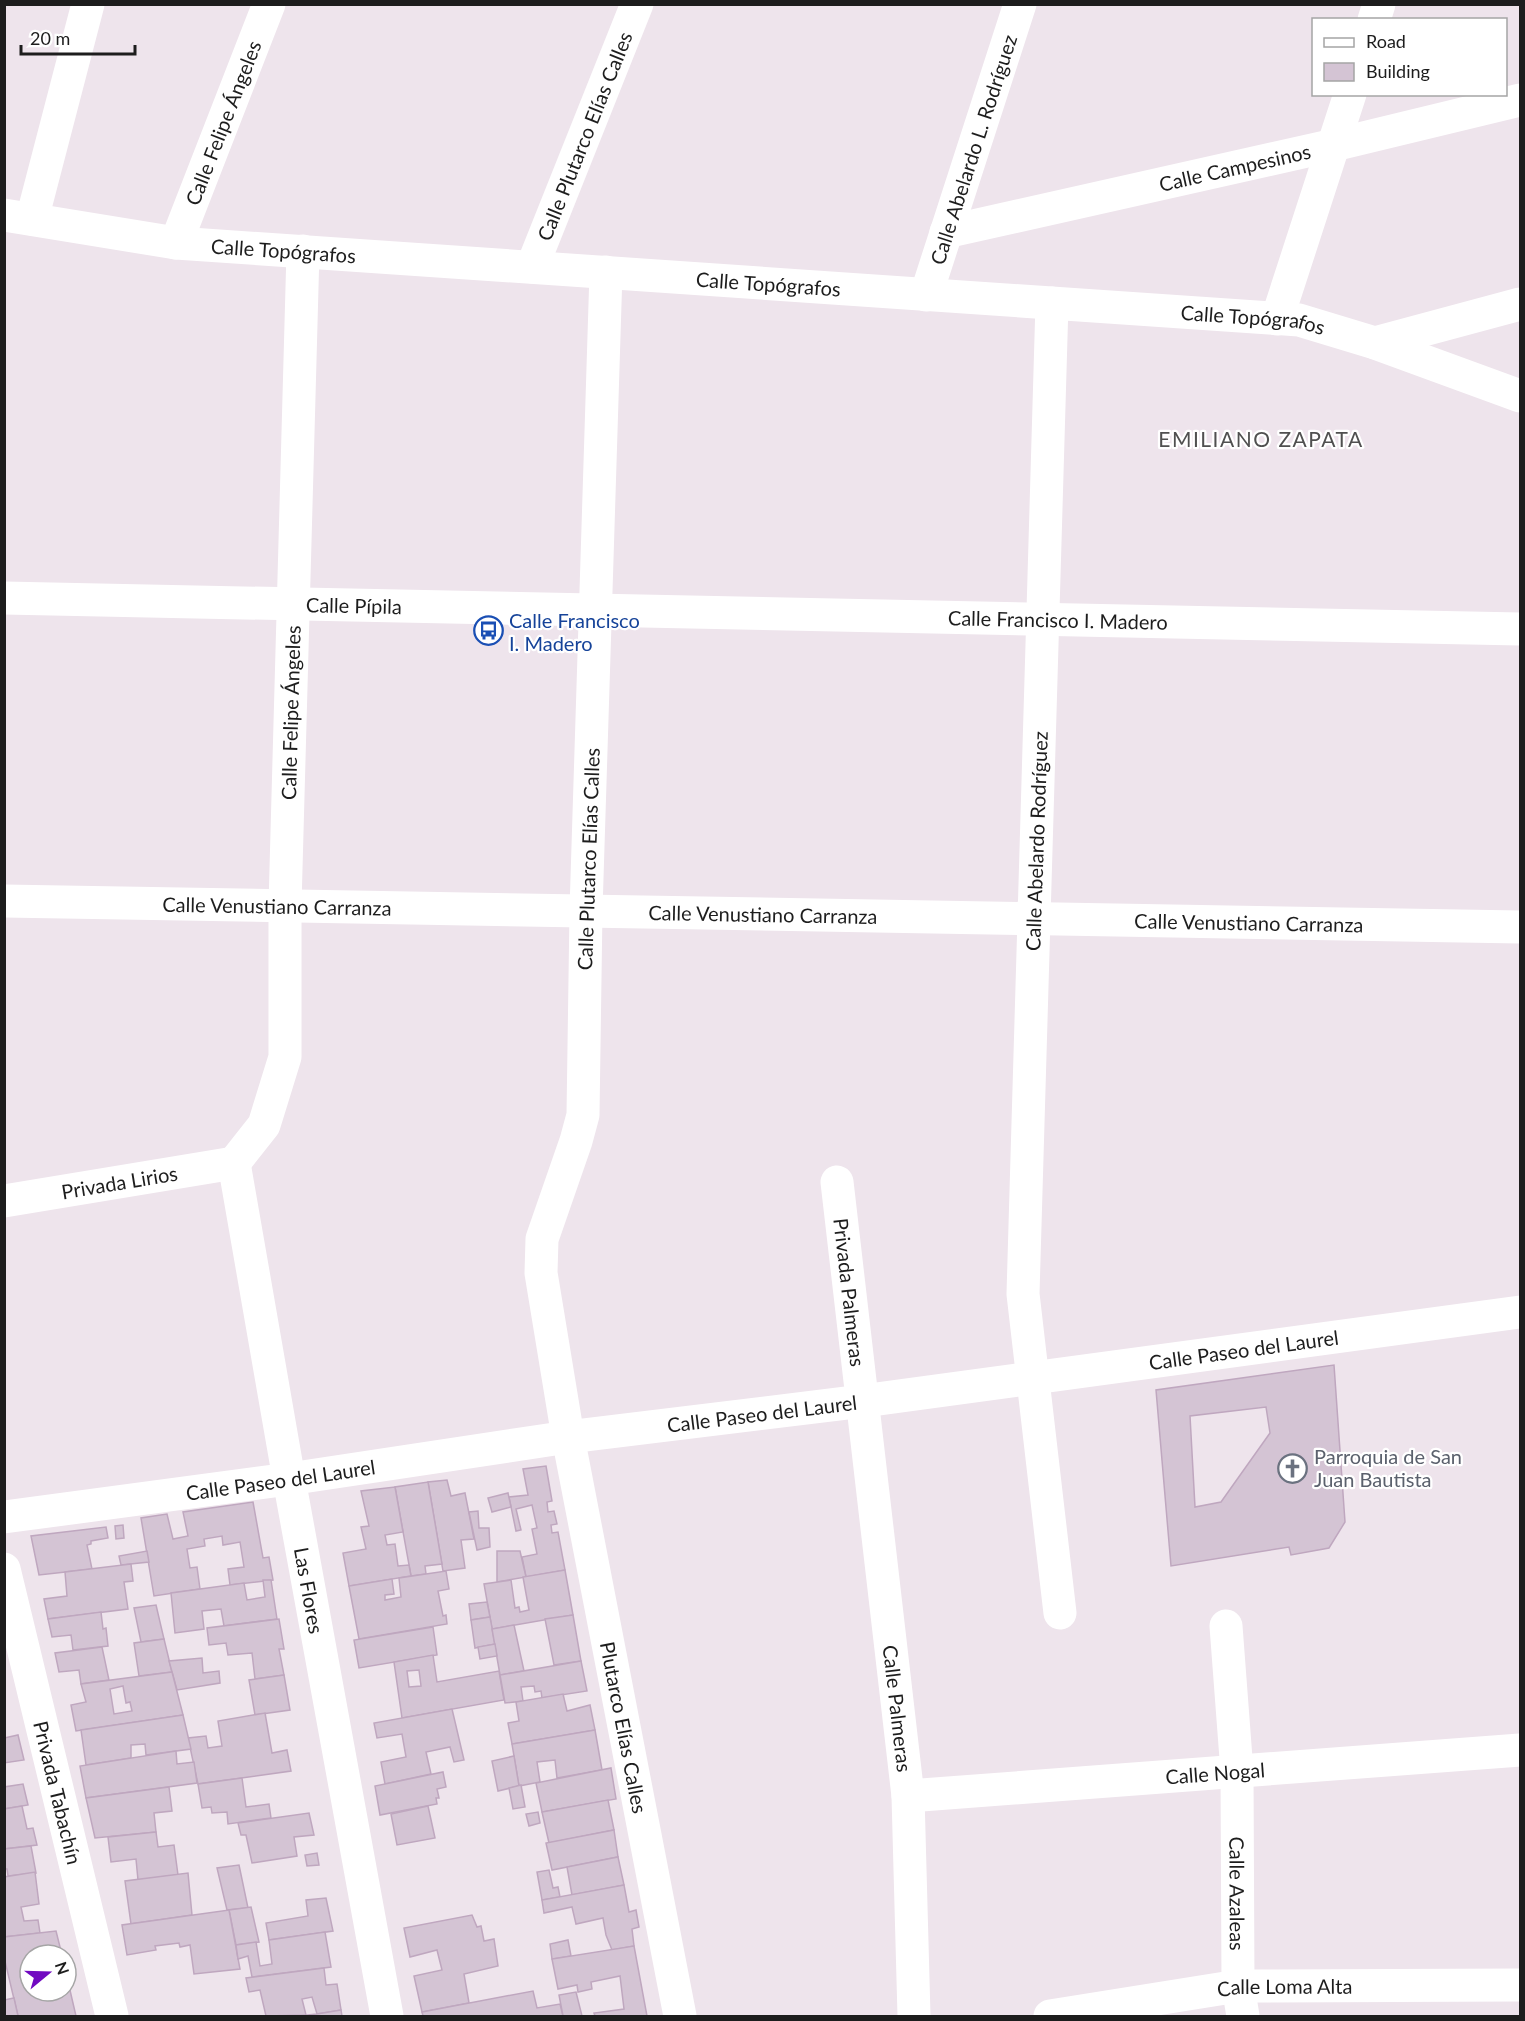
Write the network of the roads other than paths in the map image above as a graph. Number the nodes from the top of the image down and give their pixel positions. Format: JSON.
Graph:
{"nodes":[{"id":1,"x":88,"y":4,"type":"edge"},
{"id":2,"x":269,"y":4,"type":"edge"},
{"id":3,"x":637,"y":4,"type":"edge"},
{"id":4,"x":1020,"y":4,"type":"edge"},
{"id":5,"x":1349,"y":96,"type":"edge"},
{"id":6,"x":1521,"y":100,"type":"edge"},
{"id":7,"x":1334,"y":145,"type":"junction"},
{"id":8,"x":18,"y":217,"type":"edge"},
{"id":9,"x":946,"y":232,"type":"junction"},
{"id":10,"x":176,"y":243,"type":"junction"},
{"id":11,"x":303,"y":251,"type":"junction"},
{"id":12,"x":532,"y":267,"type":"junction"},
{"id":13,"x":606,"y":272,"type":"junction"},
{"id":14,"x":926,"y":295,"type":"junction"},
{"id":15,"x":1052,"y":303,"type":"junction"},
{"id":16,"x":1521,"y":304,"type":"edge"},
{"id":17,"x":1277,"y":319,"type":"junction"},
{"id":18,"x":1375,"y":343,"type":"junction"},
{"id":19,"x":1521,"y":396,"type":"edge"},
{"id":20,"x":4,"y":598,"type":"edge"},
{"id":21,"x":294,"y":604,"type":"junction"},
{"id":22,"x":595,"y":610,"type":"junction"},
{"id":23,"x":1042,"y":620,"type":"junction"},
{"id":24,"x":1521,"y":629,"type":"edge"},
{"id":25,"x":4,"y":901,"type":"edge"},
{"id":26,"x":285,"y":905,"type":"junction"},
{"id":27,"x":586,"y":910,"type":"junction"},
{"id":28,"x":1033,"y":918,"type":"junction"},
{"id":29,"x":1521,"y":927,"type":"edge"},
{"id":30,"x":234,"y":1163,"type":"junction"},
{"id":31,"x":837,"y":1182,"type":"dead end"},
{"id":32,"x":4,"y":1200,"type":"edge"},
{"id":33,"x":1521,"y":1312,"type":"edge"},
{"id":34,"x":1033,"y":1378,"type":"junction"},
{"id":35,"x":862,"y":1401,"type":"junction"},
{"id":36,"x":568,"y":1437,"type":"junction"},
{"id":37,"x":289,"y":1479,"type":"junction"},
{"id":38,"x":4,"y":1517,"type":"edge"},
{"id":39,"x":4,"y":1569,"type":"edge"},
{"id":40,"x":1060,"y":1613,"type":"dead end"},
{"id":41,"x":1226,"y":1626,"type":"dead end"},
{"id":42,"x":1521,"y":1750,"type":"edge"},
{"id":43,"x":1237,"y":1772,"type":"junction"},
{"id":44,"x":909,"y":1796,"type":"junction"},
{"id":45,"x":1521,"y":1985,"type":"edge"},
{"id":46,"x":1241,"y":2001,"type":"edge"},
{"id":47,"x":112,"y":2016,"type":"edge"},
{"id":48,"x":387,"y":2016,"type":"edge"},
{"id":49,"x":680,"y":2016,"type":"edge"},
{"id":50,"x":914,"y":2016,"type":"edge"},
{"id":51,"x":1050,"y":2016,"type":"edge"}],
"edges":[{"from":1,"to":8,"type":"street"},
{"from":2,"to":10,"type":"street","name":"Calle Felipe Ángeles"},
{"from":3,"to":12,"type":"street","name":"Calle Plutarco Elías Calles"},
{"from":4,"to":9,"type":"street","name":"Calle Abelardo L. Rodríguez"},
{"from":5,"to":7,"type":"street"},
{"from":6,"to":7,"type":"street","name":"Calle Campesinos"},
{"from":7,"to":9,"type":"street","name":"Calle Campesinos"},
{"from":7,"to":17,"type":"street"},
{"from":8,"to":10,"type":"street","name":"Calle Topógrafos"},
{"from":9,"to":14,"type":"street","name":"Calle Abelardo L. Rodríguez"},
{"from":10,"to":11,"type":"street","name":"Calle Topógrafos"},
{"from":11,"to":12,"type":"street","name":"Calle Topógrafos"},
{"from":11,"to":21,"type":"street","name":"Calle Felipe Ángeles"},
{"from":12,"to":13,"type":"street","name":"Calle Topógrafos"},
{"from":13,"to":14,"type":"street","name":"Calle Topógrafos"},
{"from":13,"to":22,"type":"street","name":"Calle Plutarco Elías Calles"},
{"from":14,"to":15,"type":"street","name":"Calle Topógrafos"},
{"from":15,"to":17,"type":"street","name":"Calle Topógrafos"},
{"from":15,"to":23,"type":"street","name":"Calle Abelardo Rodríguez"},
{"from":16,"to":18,"type":"street"},
{"from":17,"to":18,"type":"street","name":"Calle Topógrafos"},
{"from":18,"to":19,"type":"street","name":"Calle Topógrafos"},
{"from":20,"to":21,"type":"street","name":"Calle Pípila"},
{"from":21,"to":22,"type":"street","name":"Calle Pípila"},
{"from":21,"to":26,"type":"street","name":"Calle Felipe Ángeles"},
{"from":22,"to":23,"type":"street","name":"Calle Francisco I. Madero"},
{"from":22,"to":27,"type":"street","name":"Calle Plutarco Elías Calles"},
{"from":23,"to":24,"type":"street","name":"Calle Francisco I. Madero"},
{"from":23,"to":28,"type":"street","name":"Calle Abelardo Rodríguez"},
{"from":25,"to":26,"type":"street","name":"Calle Venustiano Carranza"},
{"from":26,"to":27,"type":"street","name":"Calle Venustiano Carranza"},
{"from":26,"to":30,"type":"street","name":"Calle Felipe Ángeles"},
{"from":27,"to":28,"type":"street","name":"Calle Venustiano Carranza"},
{"from":27,"to":36,"type":"street","name":"Calle Plutarco Elías Calles"},
{"from":28,"to":29,"type":"street","name":"Calle Venustiano Carranza"},
{"from":28,"to":34,"type":"street","name":"Calle Abelardo Rodríguez"},
{"from":30,"to":32,"type":"street","name":"Privada Lirios"},
{"from":30,"to":37,"type":"street","name":"Las Flores"},
{"from":31,"to":35,"type":"street","name":"Privada Palmeras"},
{"from":33,"to":34,"type":"street","name":"Calle Paseo del Laurel"},
{"from":34,"to":35,"type":"street","name":"Calle Paseo del Laurel"},
{"from":34,"to":40,"type":"street","name":"Calle Abelardo Rodríguez"},
{"from":35,"to":36,"type":"street","name":"Calle Paseo del Laurel"},
{"from":35,"to":44,"type":"street","name":"Calle Palmeras"},
{"from":36,"to":37,"type":"street","name":"Calle Paseo del Laurel"},
{"from":36,"to":49,"type":"street","name":"Plutarco Elías Calles"},
{"from":37,"to":38,"type":"street","name":"Calle Paseo del Laurel"},
{"from":37,"to":48,"type":"street","name":"Las Flores"},
{"from":39,"to":47,"type":"street","name":"Privada Tabachín"},
{"from":41,"to":43,"type":"street","name":"Calle Azaleas"},
{"from":42,"to":43,"type":"street","name":"Calle Nogal"},
{"from":43,"to":44,"type":"street","name":"Calle Nogal"},
{"from":43,"to":46,"type":"street","name":"Calle Azaleas"},
{"from":44,"to":50,"type":"street","name":"Calle Palmeras"},
{"from":45,"to":46,"type":"street","name":"Calle Loma Alta"},
{"from":46,"to":51,"type":"street","name":"Calle Loma Alta"}]}
